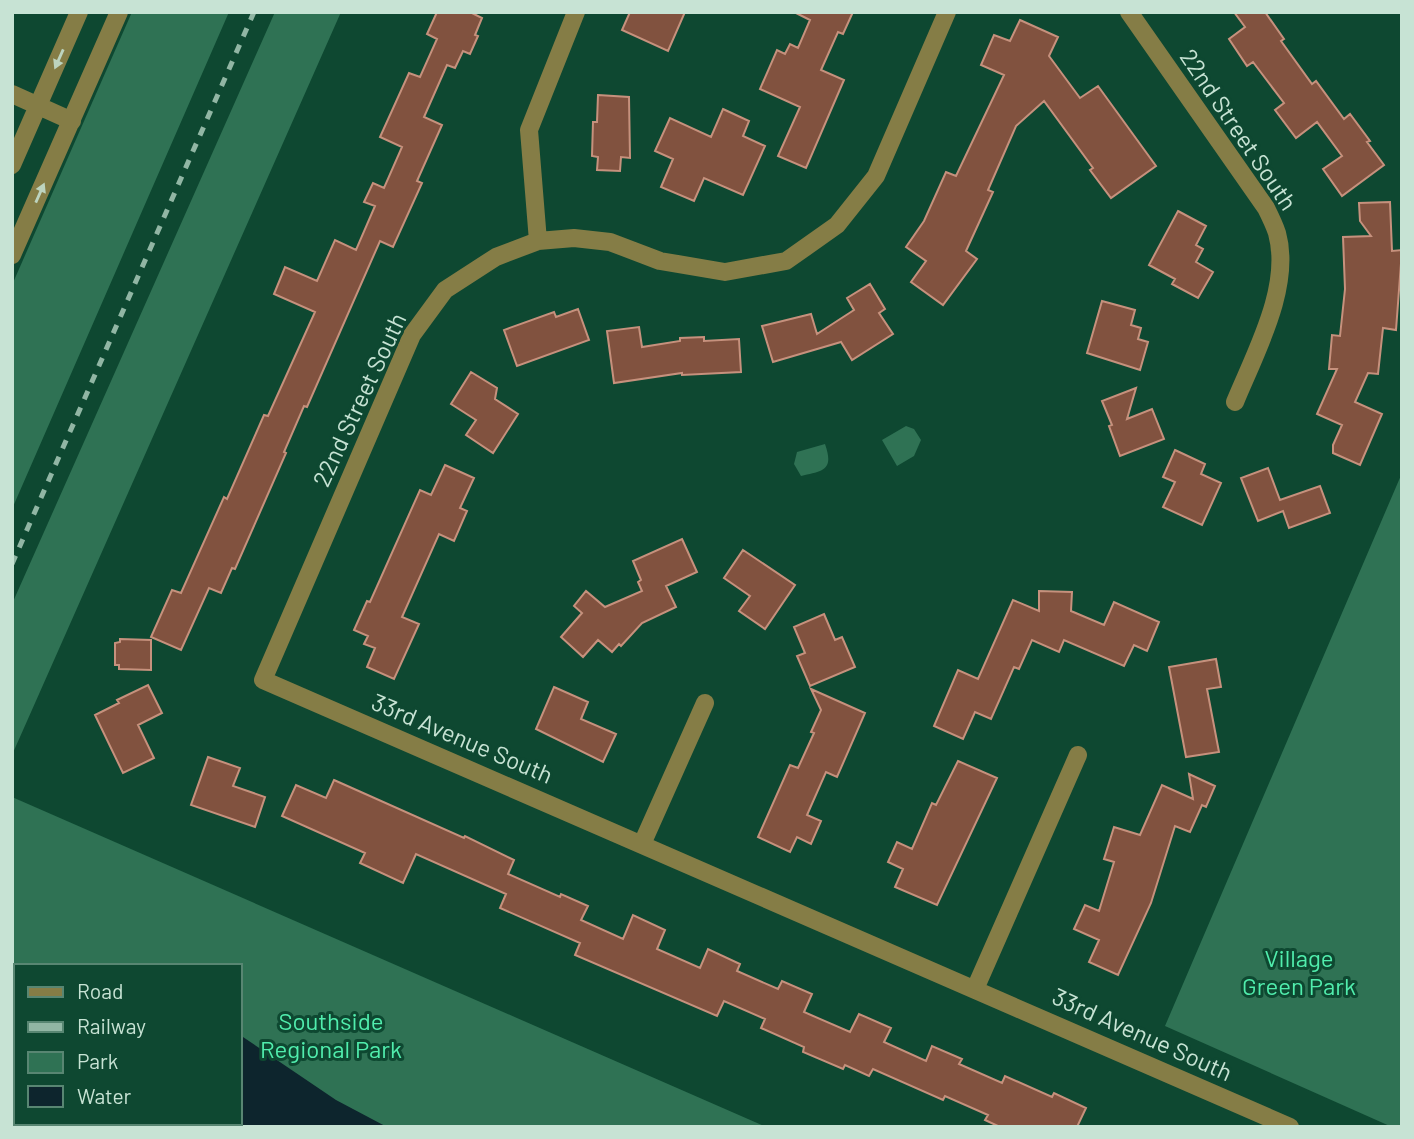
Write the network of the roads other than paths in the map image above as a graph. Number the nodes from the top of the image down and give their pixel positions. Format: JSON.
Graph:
{"nodes":[{"id":1,"x":79,"y":12,"type":"edge"},
{"id":2,"x":119,"y":12,"type":"edge"},
{"id":3,"x":576,"y":12,"type":"edge"},
{"id":4,"x":947,"y":12,"type":"edge"},
{"id":5,"x":1129,"y":12,"type":"edge"},
{"id":6,"x":12,"y":94,"type":"edge"},
{"id":7,"x":38,"y":106,"type":"junction"},
{"id":8,"x":72,"y":121,"type":"junction"},
{"id":9,"x":12,"y":165,"type":"edge"},
{"id":10,"x":538,"y":241,"type":"junction"},
{"id":11,"x":12,"y":255,"type":"edge"},
{"id":12,"x":1234,"y":402,"type":"dead end"},
{"id":13,"x":263,"y":680,"type":"joint"},
{"id":14,"x":705,"y":703,"type":"dead end"},
{"id":15,"x":1078,"y":755,"type":"dead end"},
{"id":16,"x":642,"y":844,"type":"junction"},
{"id":17,"x":975,"y":989,"type":"junction"},
{"id":18,"x":1290,"y":1127,"type":"edge"}],
"edges":[{"from":1,"to":7,"type":"street","one_way":true},
{"from":2,"to":8,"type":"street"},
{"from":3,"to":10,"type":"street"},
{"from":4,"to":10,"type":"street","name":"22nd Street South"},
{"from":5,"to":12,"type":"street","name":"22nd Street South"},
{"from":6,"to":7,"type":"street"},
{"from":7,"to":8,"type":"street"},
{"from":7,"to":9,"type":"street"},
{"from":11,"to":8,"type":"street","one_way":true},
{"from":10,"to":13,"type":"street","name":"22nd Street South"},
{"from":13,"to":16,"type":"street","name":"33rd Avenue South"},
{"from":14,"to":16,"type":"street"},
{"from":15,"to":17,"type":"street"},
{"from":16,"to":17,"type":"street","name":"33rd Avenue South"},
{"from":17,"to":18,"type":"street","name":"33rd Avenue South"}]}
